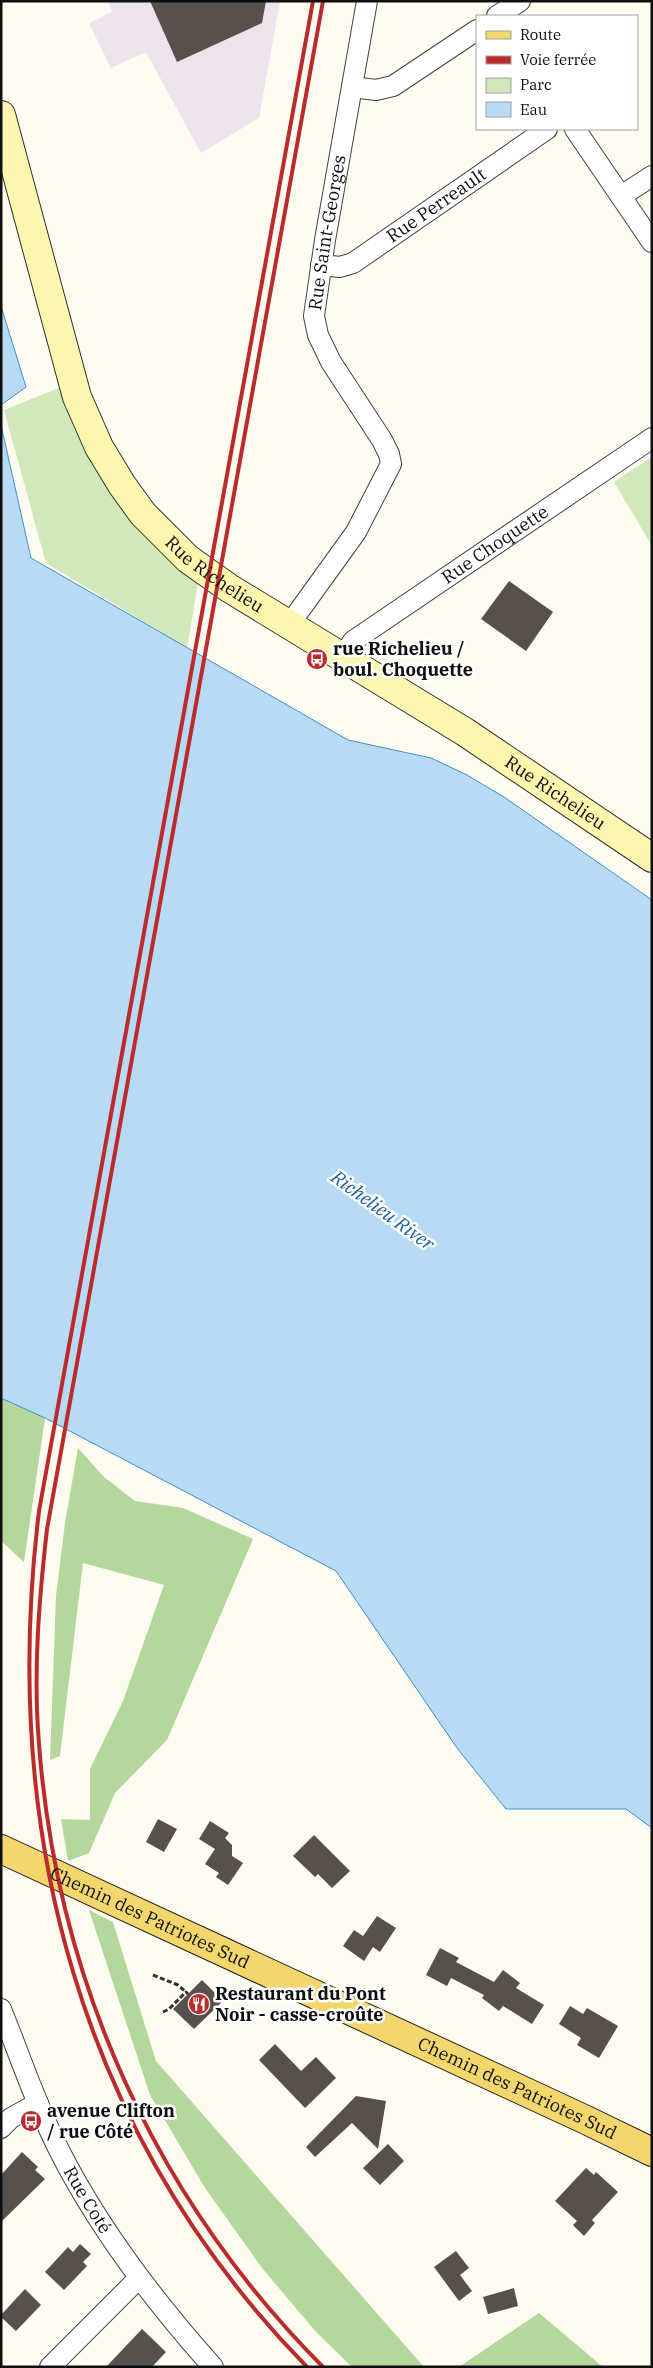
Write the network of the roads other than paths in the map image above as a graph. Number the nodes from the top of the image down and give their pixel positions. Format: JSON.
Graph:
{"nodes":[{"id":1,"x":367,"y":1,"type":"edge"},
{"id":2,"x":520,"y":1,"type":"edge"},
{"id":3,"x":499,"y":15,"type":"edge"},
{"id":4,"x":476,"y":31,"type":"edge"},
{"id":5,"x":352,"y":87,"type":"junction"},
{"id":6,"x":1,"y":115,"type":"edge"},
{"id":7,"x":546,"y":130,"type":"edge"},
{"id":8,"x":576,"y":130,"type":"edge"},
{"id":9,"x":652,"y":176,"type":"edge"},
{"id":10,"x":621,"y":196,"type":"junction"},
{"id":11,"x":652,"y":242,"type":"edge"},
{"id":12,"x":321,"y":265,"type":"junction"},
{"id":13,"x":652,"y":438,"type":"edge"},
{"id":14,"x":289,"y":625,"type":"junction"},
{"id":15,"x":344,"y":657,"type":"junction"},
{"id":16,"x":652,"y":858,"type":"edge"},
{"id":17,"x":1,"y":1849,"type":"edge"},
{"id":18,"x":1,"y":2009,"type":"edge"},
{"id":19,"x":38,"y":2103,"type":"junction"},
{"id":20,"x":1,"y":2128,"type":"edge"},
{"id":21,"x":652,"y":2152,"type":"edge"},
{"id":22,"x":139,"y":2278,"type":"junction"},
{"id":23,"x":50,"y":2367,"type":"edge"},
{"id":24,"x":213,"y":2367,"type":"edge"}],
"edges":[{"from":1,"to":5,"type":"street","name":"Rue Saint-Georges"},
{"from":2,"to":3,"type":"street"},
{"from":4,"to":5,"type":"street"},
{"from":5,"to":12,"type":"street","name":"Rue Saint-Georges"},
{"from":6,"to":14,"type":"main road","name":"Rue Richelieu"},
{"from":7,"to":12,"type":"street","name":"Rue Perreault"},
{"from":8,"to":10,"type":"street"},
{"from":9,"to":10,"type":"street"},
{"from":10,"to":11,"type":"street"},
{"from":12,"to":14,"type":"street","name":"Rue Saint-Georges"},
{"from":13,"to":15,"type":"street","name":"Rue Choquette"},
{"from":14,"to":15,"type":"main road","name":"Rue Richelieu"},
{"from":15,"to":16,"type":"main road","name":"Rue Richelieu"},
{"from":17,"to":21,"type":"main road","name":"Chemin des Patriotes Sud"},
{"from":18,"to":19,"type":"street","name":"Rue Coté"},
{"from":19,"to":20,"type":"street"},
{"from":19,"to":22,"type":"street","name":"Rue Coté"},
{"from":22,"to":23,"type":"street"},
{"from":22,"to":24,"type":"street","name":"Rue Coté"}]}
